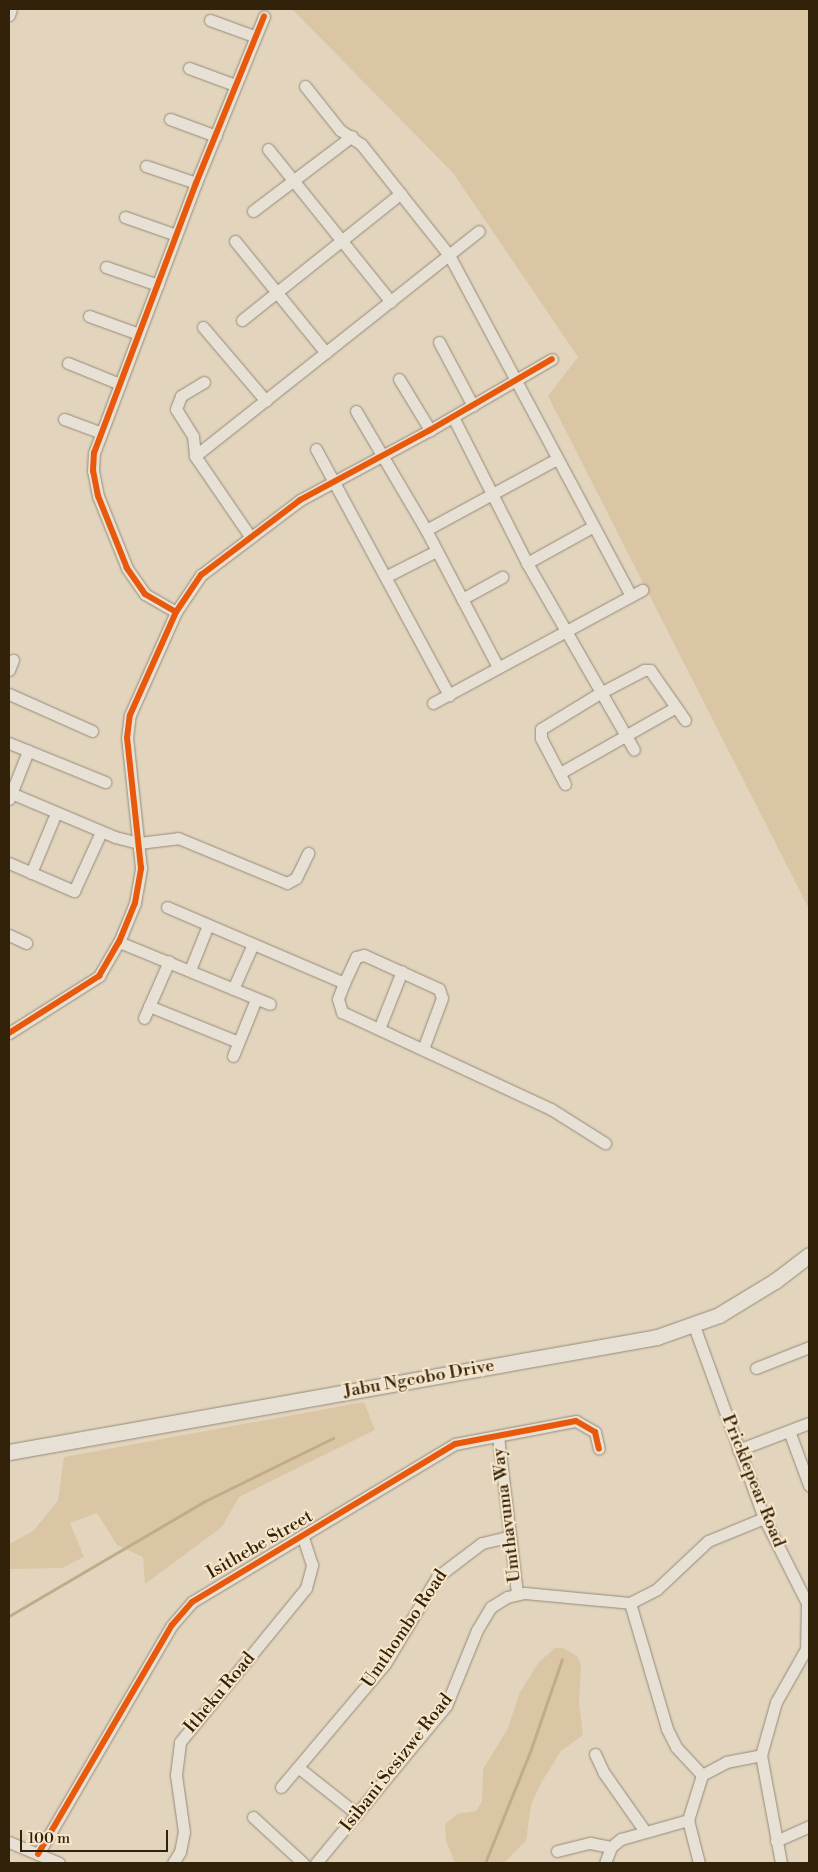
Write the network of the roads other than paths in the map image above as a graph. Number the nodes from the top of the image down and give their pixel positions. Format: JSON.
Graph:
{"nodes":[{"id":1,"x":11,"y":9,"type":"edge"},
{"id":2,"x":9,"y":15,"type":"edge"},
{"id":3,"x":264,"y":16,"type":"dead end"},
{"id":4,"x":210,"y":20,"type":"dead end"},
{"id":5,"x":254,"y":36,"type":"junction"},
{"id":6,"x":189,"y":68,"type":"dead end"},
{"id":7,"x":235,"y":85,"type":"junction"},
{"id":8,"x":305,"y":86,"type":"dead end"},
{"id":9,"x":170,"y":119,"type":"dead end"},
{"id":10,"x":216,"y":136,"type":"junction"},
{"id":11,"x":352,"y":136,"type":"junction"},
{"id":12,"x":268,"y":149,"type":"dead end"},
{"id":13,"x":146,"y":166,"type":"dead end"},
{"id":14,"x":292,"y":182,"type":"junction"},
{"id":15,"x":196,"y":183,"type":"junction"},
{"id":16,"x":401,"y":193,"type":"junction"},
{"id":17,"x":253,"y":211,"type":"dead end"},
{"id":18,"x":126,"y":217,"type":"dead end"},
{"id":19,"x":479,"y":231,"type":"dead end"},
{"id":20,"x":176,"y":235,"type":"junction"},
{"id":21,"x":235,"y":241,"type":"dead end"},
{"id":22,"x":340,"y":241,"type":"junction"},
{"id":23,"x":449,"y":255,"type":"junction"},
{"id":24,"x":106,"y":267,"type":"dead end"},
{"id":25,"x":158,"y":285,"type":"junction"},
{"id":26,"x":278,"y":292,"type":"junction"},
{"id":27,"x":391,"y":302,"type":"junction"},
{"id":28,"x":89,"y":316,"type":"dead end"},
{"id":29,"x":242,"y":320,"type":"dead end"},
{"id":30,"x":203,"y":327,"type":"dead end"},
{"id":31,"x":139,"y":334,"type":"junction"},
{"id":32,"x":439,"y":342,"type":"dead end"},
{"id":33,"x":326,"y":353,"type":"junction"},
{"id":34,"x":552,"y":359,"type":"dead end"},
{"id":35,"x":68,"y":363,"type":"dead end"},
{"id":36,"x":399,"y":379,"type":"dead end"},
{"id":37,"x":518,"y":381,"type":"junction"},
{"id":38,"x":204,"y":382,"type":"dead end"},
{"id":39,"x":120,"y":384,"type":"junction"},
{"id":40,"x":266,"y":401,"type":"junction"},
{"id":41,"x":473,"y":406,"type":"junction"},
{"id":42,"x":356,"y":410,"type":"dead end"},
{"id":43,"x":453,"y":417,"type":"junction"},
{"id":44,"x":64,"y":419,"type":"dead end"},
{"id":45,"x":430,"y":430,"type":"junction"},
{"id":46,"x":102,"y":433,"type":"junction"},
{"id":47,"x":316,"y":449,"type":"dead end"},
{"id":48,"x":384,"y":455,"type":"junction"},
{"id":49,"x":195,"y":456,"type":"junction"},
{"id":50,"x":557,"y":459,"type":"junction"},
{"id":51,"x":335,"y":480,"type":"junction"},
{"id":52,"x":492,"y":492,"type":"junction"},
{"id":53,"x":592,"y":527,"type":"junction"},
{"id":54,"x":426,"y":530,"type":"junction"},
{"id":55,"x":249,"y":536,"type":"junction"},
{"id":56,"x":436,"y":551,"type":"junction"},
{"id":57,"x":528,"y":563,"type":"junction"},
{"id":58,"x":387,"y":576,"type":"junction"},
{"id":59,"x":502,"y":577,"type":"dead end"},
{"id":60,"x":642,"y":590,"type":"dead end"},
{"id":61,"x":630,"y":594,"type":"junction"},
{"id":62,"x":462,"y":599,"type":"junction"},
{"id":63,"x":176,"y":612,"type":"junction"},
{"id":64,"x":564,"y":630,"type":"junction"},
{"id":65,"x":498,"y":668,"type":"junction"},
{"id":66,"x":600,"y":693,"type":"junction"},
{"id":67,"x":9,"y":694,"type":"edge"},
{"id":68,"x":449,"y":695,"type":"junction"},
{"id":69,"x":433,"y":703,"type":"dead end"},
{"id":70,"x":676,"y":707,"type":"junction"},
{"id":71,"x":685,"y":720,"type":"dead end"},
{"id":72,"x":92,"y":730,"type":"dead end"},
{"id":73,"x":626,"y":735,"type":"junction"},
{"id":74,"x":9,"y":743,"type":"edge"},
{"id":75,"x":634,"y":750,"type":"dead end"},
{"id":76,"x":28,"y":751,"type":"junction"},
{"id":77,"x":560,"y":773,"type":"junction"},
{"id":78,"x":104,"y":782,"type":"dead end"},
{"id":79,"x":565,"y":784,"type":"dead end"},
{"id":80,"x":10,"y":796,"type":"edge"},
{"id":81,"x":56,"y":813,"type":"junction"},
{"id":82,"x":101,"y":832,"type":"junction"},
{"id":83,"x":139,"y":843,"type":"junction"},
{"id":84,"x":308,"y":853,"type":"dead end"},
{"id":85,"x":9,"y":863,"type":"edge"},
{"id":86,"x":31,"y":873,"type":"junction"},
{"id":87,"x":168,"y":907,"type":"dead end"},
{"id":88,"x":208,"y":925,"type":"junction"},
{"id":89,"x":9,"y":935,"type":"edge"},
{"id":90,"x":119,"y":942,"type":"junction"},
{"id":91,"x":26,"y":943,"type":"dead end"},
{"id":92,"x":253,"y":944,"type":"junction"},
{"id":93,"x":169,"y":961,"type":"junction"},
{"id":94,"x":190,"y":970,"type":"junction"},
{"id":95,"x":402,"y":971,"type":"junction"},
{"id":96,"x":344,"y":983,"type":"junction"},
{"id":97,"x":233,"y":989,"type":"junction"},
{"id":98,"x":256,"y":999,"type":"junction"},
{"id":99,"x":270,"y":1004,"type":"dead end"},
{"id":100,"x":149,"y":1006,"type":"junction"},
{"id":101,"x":144,"y":1018,"type":"dead end"},
{"id":102,"x":379,"y":1028,"type":"junction"},
{"id":103,"x":9,"y":1033,"type":"edge"},
{"id":104,"x":238,"y":1042,"type":"junction"},
{"id":105,"x":423,"y":1049,"type":"junction"},
{"id":106,"x":233,"y":1056,"type":"dead end"},
{"id":107,"x":605,"y":1143,"type":"dead end"},
{"id":108,"x":809,"y":1254,"type":"edge"},
{"id":109,"x":694,"y":1326,"type":"junction"},
{"id":110,"x":809,"y":1347,"type":"edge"},
{"id":111,"x":756,"y":1368,"type":"dead end"},
{"id":112,"x":809,"y":1423,"type":"edge"},
{"id":113,"x":789,"y":1431,"type":"junction"},
{"id":114,"x":498,"y":1436,"type":"junction"},
{"id":115,"x":599,"y":1449,"type":"dead end"},
{"id":116,"x":738,"y":1450,"type":"junction"},
{"id":117,"x":9,"y":1452,"type":"edge"},
{"id":118,"x":809,"y":1485,"type":"edge"},
{"id":119,"x":764,"y":1518,"type":"junction"},
{"id":120,"x":508,"y":1537,"type":"junction"},
{"id":121,"x":303,"y":1538,"type":"junction"},
{"id":122,"x":517,"y":1594,"type":"junction"},
{"id":123,"x":630,"y":1603,"type":"junction"},
{"id":124,"x":595,"y":1754,"type":"dead end"},
{"id":125,"x":761,"y":1755,"type":"junction"},
{"id":126,"x":299,"y":1768,"type":"junction"},
{"id":127,"x":702,"y":1775,"type":"junction"},
{"id":128,"x":281,"y":1787,"type":"dead end"},
{"id":129,"x":357,"y":1814,"type":"junction"},
{"id":130,"x":253,"y":1817,"type":"dead end"},
{"id":131,"x":688,"y":1820,"type":"junction"},
{"id":132,"x":809,"y":1826,"type":"edge"},
{"id":133,"x":644,"y":1830,"type":"junction"},
{"id":134,"x":776,"y":1841,"type":"junction"},
{"id":135,"x":9,"y":1842,"type":"edge"},
{"id":136,"x":611,"y":1847,"type":"junction"},
{"id":137,"x":557,"y":1851,"type":"dead end"},
{"id":138,"x":38,"y":1854,"type":"junction"},
{"id":139,"x":59,"y":1863,"type":"edge"},
{"id":140,"x":173,"y":1863,"type":"edge"},
{"id":141,"x":303,"y":1863,"type":"edge"},
{"id":142,"x":316,"y":1863,"type":"edge"},
{"id":143,"x":605,"y":1863,"type":"edge"},
{"id":144,"x":699,"y":1863,"type":"edge"},
{"id":145,"x":781,"y":1863,"type":"edge"}],
"edges":[{"from":1,"to":2,"type":"street"},
{"from":3,"to":5,"type":"street"},
{"from":4,"to":5,"type":"street"},
{"from":5,"to":7,"type":"street"},
{"from":6,"to":7,"type":"street"},
{"from":7,"to":10,"type":"street"},
{"from":8,"to":11,"type":"street"},
{"from":9,"to":10,"type":"street"},
{"from":10,"to":15,"type":"street"},
{"from":11,"to":14,"type":"street"},
{"from":11,"to":16,"type":"street"},
{"from":12,"to":14,"type":"street"},
{"from":13,"to":15,"type":"street"},
{"from":14,"to":17,"type":"street"},
{"from":14,"to":22,"type":"street"},
{"from":15,"to":20,"type":"street"},
{"from":16,"to":22,"type":"street"},
{"from":16,"to":23,"type":"street"},
{"from":18,"to":20,"type":"street"},
{"from":19,"to":23,"type":"street"},
{"from":20,"to":25,"type":"street"},
{"from":21,"to":26,"type":"street"},
{"from":22,"to":26,"type":"street"},
{"from":22,"to":27,"type":"street"},
{"from":23,"to":27,"type":"street"},
{"from":23,"to":37,"type":"street"},
{"from":24,"to":25,"type":"street"},
{"from":25,"to":31,"type":"street"},
{"from":26,"to":29,"type":"street"},
{"from":26,"to":33,"type":"street"},
{"from":27,"to":33,"type":"street"},
{"from":28,"to":31,"type":"street"},
{"from":30,"to":40,"type":"street"},
{"from":31,"to":39,"type":"street"},
{"from":32,"to":41,"type":"street"},
{"from":33,"to":40,"type":"street"},
{"from":34,"to":37,"type":"street"},
{"from":35,"to":39,"type":"street"},
{"from":36,"to":45,"type":"street"},
{"from":37,"to":41,"type":"street"},
{"from":37,"to":50,"type":"street"},
{"from":38,"to":49,"type":"street"},
{"from":39,"to":46,"type":"street"},
{"from":40,"to":49,"type":"street"},
{"from":41,"to":43,"type":"street"},
{"from":42,"to":48,"type":"street"},
{"from":43,"to":45,"type":"street"},
{"from":43,"to":52,"type":"street"},
{"from":44,"to":46,"type":"street"},
{"from":45,"to":48,"type":"street"},
{"from":46,"to":63,"type":"street"},
{"from":47,"to":51,"type":"street"},
{"from":48,"to":51,"type":"street"},
{"from":48,"to":54,"type":"street"},
{"from":49,"to":55,"type":"street"},
{"from":50,"to":52,"type":"street"},
{"from":50,"to":53,"type":"street"},
{"from":51,"to":55,"type":"street"},
{"from":51,"to":58,"type":"street"},
{"from":52,"to":54,"type":"street"},
{"from":52,"to":57,"type":"street"},
{"from":53,"to":57,"type":"street"},
{"from":53,"to":61,"type":"street"},
{"from":54,"to":56,"type":"street"},
{"from":55,"to":63,"type":"street"},
{"from":56,"to":58,"type":"street"},
{"from":56,"to":62,"type":"street"},
{"from":57,"to":64,"type":"street"},
{"from":58,"to":68,"type":"street"},
{"from":59,"to":62,"type":"street"},
{"from":60,"to":61,"type":"street"},
{"from":61,"to":64,"type":"street"},
{"from":62,"to":65,"type":"street"},
{"from":63,"to":83,"type":"street"},
{"from":64,"to":65,"type":"street"},
{"from":64,"to":66,"type":"street"},
{"from":65,"to":68,"type":"street"},
{"from":66,"to":70,"type":"street"},
{"from":66,"to":73,"type":"street"},
{"from":66,"to":77,"type":"street"},
{"from":67,"to":72,"type":"street"},
{"from":68,"to":69,"type":"street"},
{"from":70,"to":71,"type":"street"},
{"from":70,"to":73,"type":"street"},
{"from":73,"to":75,"type":"street"},
{"from":73,"to":77,"type":"street"},
{"from":74,"to":76,"type":"street"},
{"from":76,"to":78,"type":"street"},
{"from":76,"to":80,"type":"street"},
{"from":77,"to":79,"type":"street"},
{"from":80,"to":81,"type":"street"},
{"from":81,"to":82,"type":"street"},
{"from":81,"to":86,"type":"street"},
{"from":82,"to":83,"type":"street"},
{"from":82,"to":86,"type":"street"},
{"from":83,"to":84,"type":"street"},
{"from":83,"to":90,"type":"street"},
{"from":85,"to":86,"type":"street"},
{"from":87,"to":88,"type":"street"},
{"from":88,"to":92,"type":"street"},
{"from":88,"to":94,"type":"street"},
{"from":89,"to":91,"type":"street"},
{"from":90,"to":93,"type":"street"},
{"from":90,"to":103,"type":"street"},
{"from":92,"to":96,"type":"street"},
{"from":92,"to":97,"type":"street"},
{"from":93,"to":94,"type":"street"},
{"from":93,"to":100,"type":"street"},
{"from":94,"to":97,"type":"street"},
{"from":95,"to":96,"type":"street"},
{"from":95,"to":102,"type":"street"},
{"from":95,"to":105,"type":"street"},
{"from":96,"to":102,"type":"street"},
{"from":97,"to":98,"type":"street"},
{"from":98,"to":99,"type":"street"},
{"from":98,"to":104,"type":"street"},
{"from":100,"to":101,"type":"street"},
{"from":100,"to":104,"type":"street"},
{"from":102,"to":105,"type":"street"},
{"from":104,"to":106,"type":"street"},
{"from":105,"to":107,"type":"street"},
{"from":108,"to":109,"type":"main road","name":"Jabu Ngcobo Drive"},
{"from":109,"to":116,"type":"street","name":"Pricklepear Road"},
{"from":109,"to":117,"type":"main road","name":"Jabu Ngcobo Drive"},
{"from":110,"to":111,"type":"street"},
{"from":112,"to":113,"type":"street"},
{"from":113,"to":116,"type":"street"},
{"from":113,"to":118,"type":"street"},
{"from":114,"to":115,"type":"street","name":"Isithebe Street"},
{"from":114,"to":120,"type":"street","name":"Umthavuma Way"},
{"from":114,"to":121,"type":"street","name":"Isithebe Street"},
{"from":116,"to":119,"type":"street","name":"Pricklepear Road"},
{"from":119,"to":123,"type":"street"},
{"from":119,"to":125,"type":"street","name":"Pricklepear Road"},
{"from":120,"to":122,"type":"street","name":"Umthavuma Way"},
{"from":120,"to":126,"type":"street","name":"Umthombo Road"},
{"from":121,"to":138,"type":"street","name":"Isithebe Street"},
{"from":121,"to":140,"type":"street","name":"Itheku Road"},
{"from":122,"to":123,"type":"street"},
{"from":122,"to":129,"type":"street","name":"Isibani Sesizwe Road"},
{"from":123,"to":127,"type":"street"},
{"from":124,"to":133,"type":"street"},
{"from":125,"to":127,"type":"street"},
{"from":125,"to":134,"type":"street","name":"Pricklepear Road"},
{"from":126,"to":128,"type":"street","name":"Umthombo Road"},
{"from":126,"to":129,"type":"street"},
{"from":127,"to":131,"type":"street"},
{"from":129,"to":142,"type":"street","name":"Isibani Sesizwe Road"},
{"from":130,"to":141,"type":"street"},
{"from":131,"to":133,"type":"street"},
{"from":131,"to":144,"type":"street"},
{"from":132,"to":134,"type":"street"},
{"from":133,"to":136,"type":"street"},
{"from":134,"to":145,"type":"street","name":"Pricklepear Road"},
{"from":135,"to":138,"type":"street"},
{"from":136,"to":137,"type":"street"},
{"from":136,"to":143,"type":"street"},
{"from":138,"to":139,"type":"street"}]}
